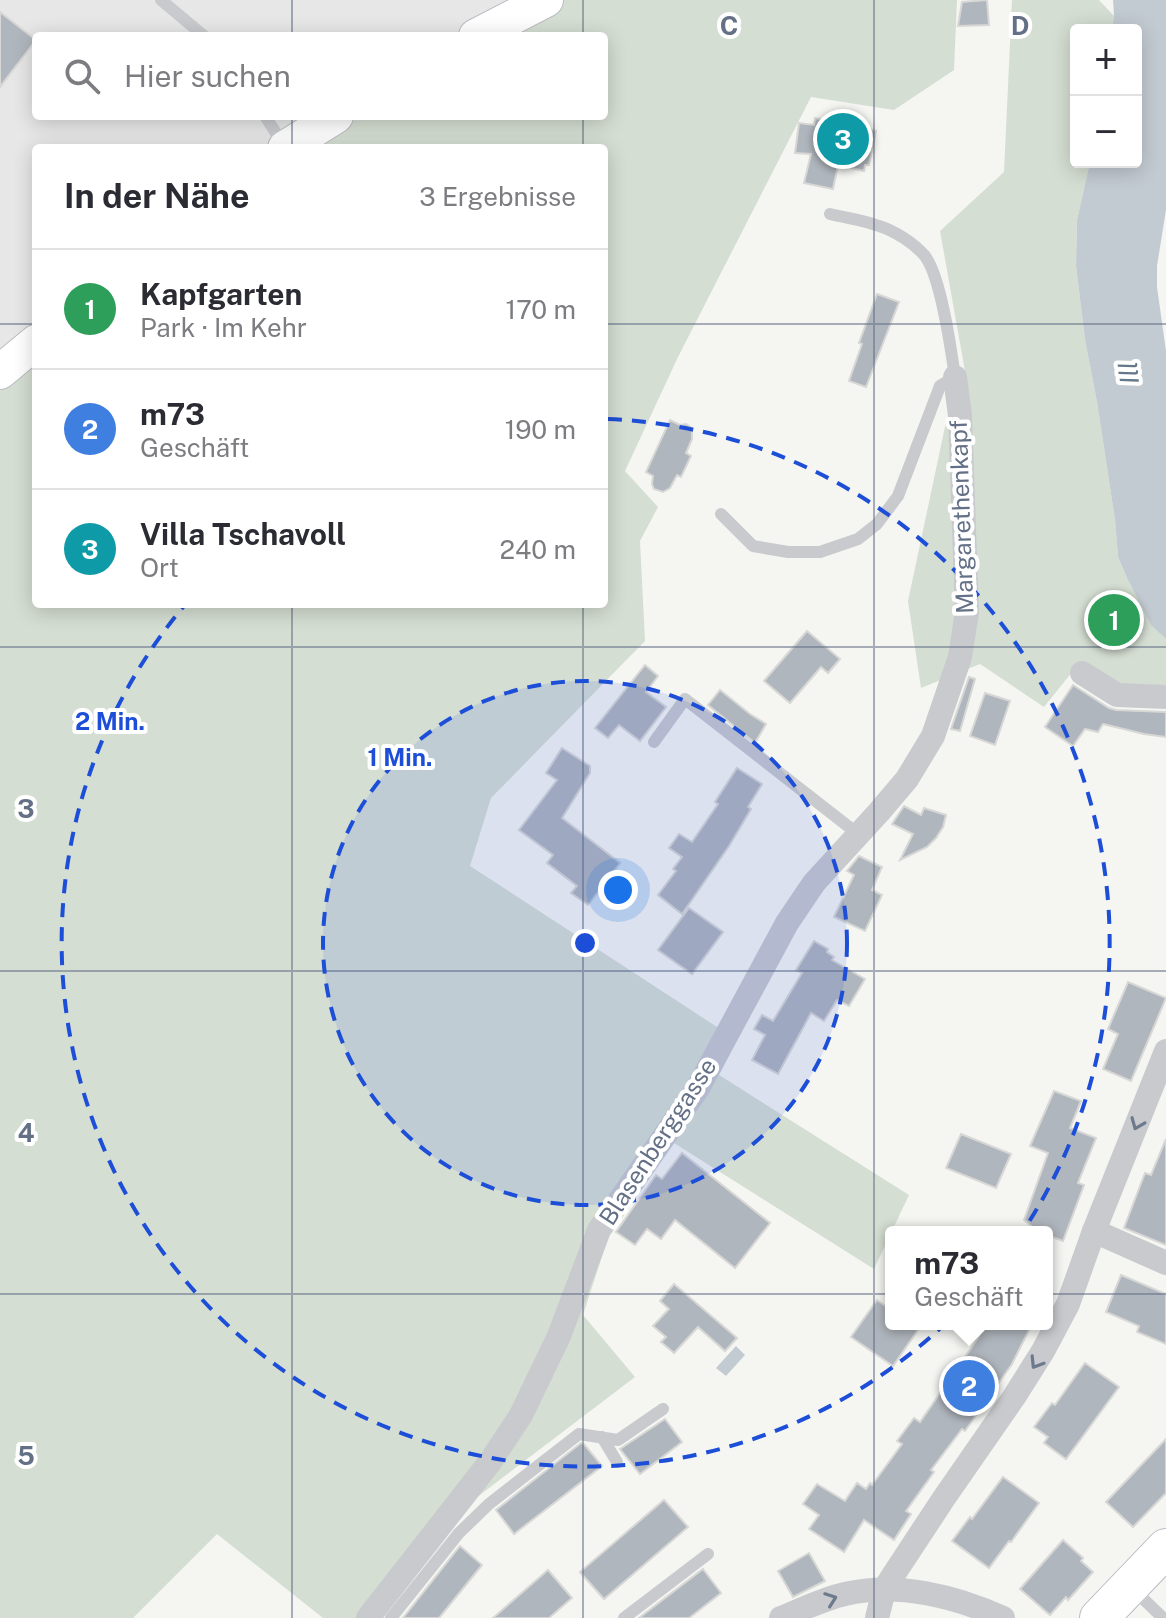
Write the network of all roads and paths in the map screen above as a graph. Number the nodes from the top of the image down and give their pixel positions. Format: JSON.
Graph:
{"nodes":[{"id":1,"x":161,"y":0,"type":"edge"},
{"id":2,"x":546,"y":0,"type":"edge"},
{"id":3,"x":199,"y":32,"type":"edge"},
{"id":4,"x":484,"y":32,"type":"edge"},
{"id":5,"x":268,"y":120,"type":"edge"},
{"id":6,"x":330,"y":120,"type":"edge"},
{"id":7,"x":283,"y":144,"type":"edge"},
{"id":8,"x":292,"y":144,"type":"edge"},
{"id":9,"x":830,"y":214,"type":"dead end"},
{"id":10,"x":32,"y":345,"type":"edge"},
{"id":11,"x":0,"y":372,"type":"edge"},
{"id":12,"x":955,"y":377,"type":"junction"},
{"id":13,"x":721,"y":514,"type":"dead end"},
{"id":14,"x":960,"y":657,"type":"joint"},
{"id":15,"x":1082,"y":673,"type":"dead end"},
{"id":16,"x":1166,"y":697,"type":"edge"},
{"id":17,"x":654,"y":742,"type":"dead end"},
{"id":18,"x":858,"y":834,"type":"junction"},
{"id":19,"x":1166,"y":1051,"type":"edge"},
{"id":20,"x":1094,"y":1231,"type":"junction"},
{"id":21,"x":1166,"y":1263,"type":"edge"},
{"id":22,"x":663,"y":1409,"type":"dead end"},
{"id":23,"x":602,"y":1437,"type":"junction"},
{"id":24,"x":617,"y":1462,"type":"dead end"},
{"id":25,"x":1166,"y":1548,"type":"edge"},
{"id":26,"x":708,"y":1554,"type":"dead end"},
{"id":27,"x":1130,"y":1586,"type":"junction"},
{"id":28,"x":884,"y":1590,"type":"junction"},
{"id":29,"x":368,"y":1618,"type":"edge"},
{"id":30,"x":391,"y":1618,"type":"edge"},
{"id":31,"x":624,"y":1618,"type":"edge"},
{"id":32,"x":781,"y":1618,"type":"edge"},
{"id":33,"x":877,"y":1618,"type":"edge"},
{"id":34,"x":1003,"y":1618,"type":"edge"},
{"id":35,"x":1099,"y":1618,"type":"edge"},
{"id":36,"x":1163,"y":1618,"type":"edge"}],
"edges":[{"from":1,"to":3,"type":"lane"},
{"from":2,"to":4,"type":"street"},
{"from":5,"to":7,"type":"lane"},
{"from":6,"to":8,"type":"street"},
{"from":9,"to":12,"type":"lane","name":"Margarethenkapf"},
{"from":10,"to":11,"type":"street"},
{"from":12,"to":13,"type":"lane","name":"Margarethenkapf"},
{"from":12,"to":14,"type":"street","name":"Margarethenkapf"},
{"from":14,"to":18,"type":"street","name":"Blasenberggasse"},
{"from":15,"to":16,"type":"street"},
{"from":17,"to":18,"type":"lane"},
{"from":18,"to":29,"type":"street","name":"Blasenberggasse"},
{"from":19,"to":20,"type":"street","one_way":true},
{"from":20,"to":21,"type":"street"},
{"from":20,"to":28,"type":"street","one_way":true},
{"from":22,"to":23,"type":"lane"},
{"from":23,"to":24,"type":"lane"},
{"from":23,"to":30,"type":"lane"},
{"from":25,"to":27,"type":"main road"},
{"from":26,"to":31,"type":"lane"},
{"from":27,"to":35,"type":"main road"},
{"from":27,"to":36,"type":"lane"},
{"from":32,"to":28,"type":"street","one_way":true},
{"from":28,"to":33,"type":"street"},
{"from":28,"to":34,"type":"street"}]}
